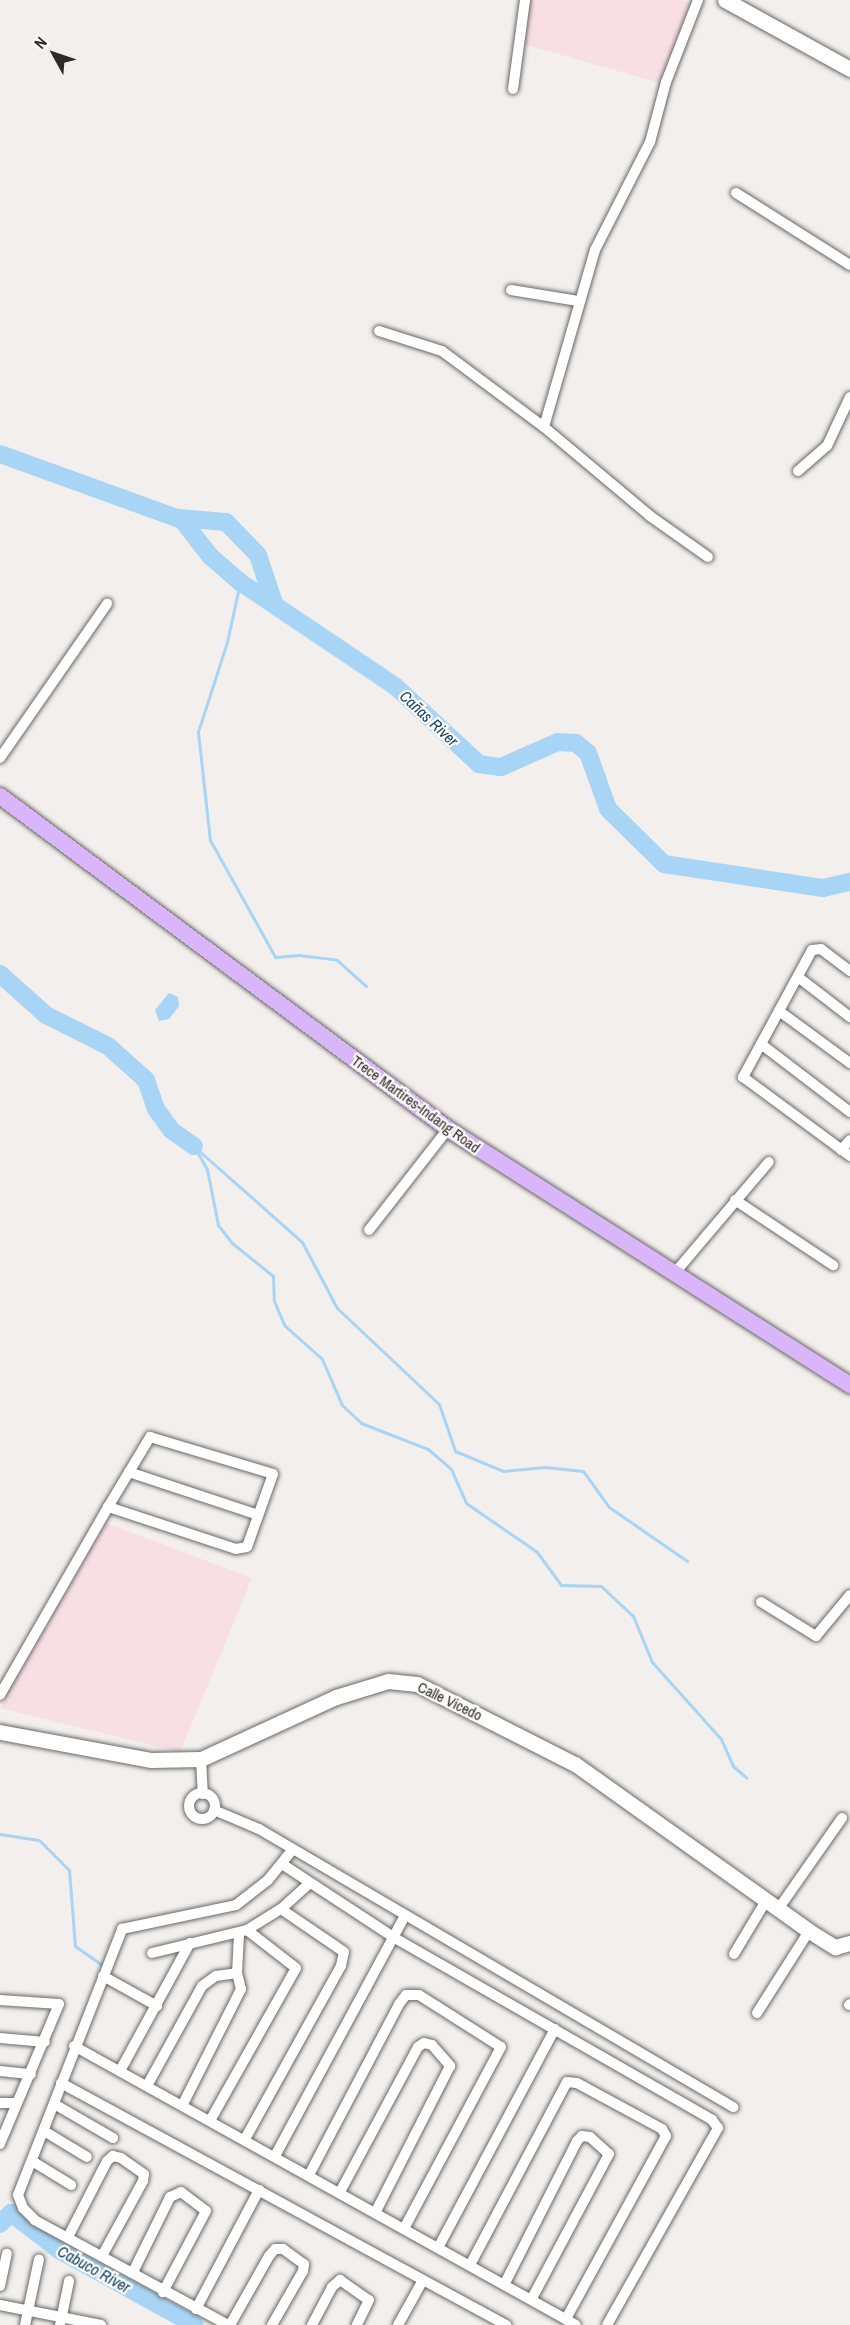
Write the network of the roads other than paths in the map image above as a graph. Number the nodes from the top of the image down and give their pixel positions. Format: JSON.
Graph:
{"nodes":[{"id":1,"x":525,"y":0,"type":"edge"},
{"id":2,"x":698,"y":0,"type":"edge"},
{"id":3,"x":725,"y":0,"type":"edge"},
{"id":4,"x":850,"y":69,"type":"edge"},
{"id":5,"x":513,"y":88,"type":"dead end"},
{"id":6,"x":736,"y":193,"type":"dead end"},
{"id":7,"x":850,"y":265,"type":"edge"},
{"id":8,"x":511,"y":290,"type":"dead end"},
{"id":9,"x":578,"y":301,"type":"junction"},
{"id":10,"x":379,"y":331,"type":"dead end"},
{"id":11,"x":850,"y":397,"type":"edge"},
{"id":12,"x":544,"y":427,"type":"junction"},
{"id":13,"x":798,"y":471,"type":"dead end"},
{"id":14,"x":708,"y":557,"type":"dead end"},
{"id":15,"x":107,"y":604,"type":"dead end"},
{"id":16,"x":0,"y":758,"type":"edge"},
{"id":17,"x":0,"y":796,"type":"edge"},
{"id":18,"x":850,"y":971,"type":"edge"},
{"id":19,"x":798,"y":977,"type":"junction"},
{"id":20,"x":779,"y":1011,"type":"junction"},
{"id":21,"x":850,"y":1017,"type":"edge"},
{"id":22,"x":761,"y":1044,"type":"junction"},
{"id":23,"x":850,"y":1063,"type":"edge"},
{"id":24,"x":850,"y":1112,"type":"edge"},
{"id":25,"x":448,"y":1129,"type":"junction"},
{"id":26,"x":850,"y":1140,"type":"edge"},
{"id":27,"x":845,"y":1153,"type":"edge"},
{"id":28,"x":769,"y":1161,"type":"dead end"},
{"id":29,"x":735,"y":1200,"type":"junction"},
{"id":30,"x":369,"y":1230,"type":"dead end"},
{"id":31,"x":832,"y":1265,"type":"dead end"},
{"id":32,"x":673,"y":1275,"type":"junction"},
{"id":33,"x":850,"y":1385,"type":"edge"},
{"id":34,"x":129,"y":1472,"type":"junction"},
{"id":35,"x":108,"y":1508,"type":"junction"},
{"id":36,"x":258,"y":1515,"type":"junction"},
{"id":37,"x":850,"y":1595,"type":"edge"},
{"id":38,"x":761,"y":1602,"type":"dead end"},
{"id":39,"x":0,"y":1695,"type":"edge"},
{"id":40,"x":0,"y":1731,"type":"edge"},
{"id":41,"x":201,"y":1759,"type":"junction"},
{"id":42,"x":203,"y":1794,"type":"junction"},
{"id":43,"x":214,"y":1810,"type":"junction"},
{"id":44,"x":842,"y":1818,"type":"dead end"},
{"id":45,"x":292,"y":1850,"type":"junction"},
{"id":46,"x":282,"y":1864,"type":"junction"},
{"id":47,"x":309,"y":1884,"type":"junction"},
{"id":48,"x":773,"y":1903,"type":"junction"},
{"id":49,"x":281,"y":1909,"type":"junction"},
{"id":50,"x":405,"y":1916,"type":"junction"},
{"id":51,"x":809,"y":1931,"type":"junction"},
{"id":52,"x":243,"y":1932,"type":"junction"},
{"id":53,"x":393,"y":1937,"type":"junction"},
{"id":54,"x":190,"y":1943,"type":"junction"},
{"id":55,"x":849,"y":1947,"type":"edge"},
{"id":56,"x":152,"y":1953,"type":"dead end"},
{"id":57,"x":734,"y":1954,"type":"dead end"},
{"id":58,"x":237,"y":1973,"type":"junction"},
{"id":59,"x":103,"y":1976,"type":"junction"},
{"id":60,"x":0,"y":2000,"type":"edge"},
{"id":61,"x":157,"y":2006,"type":"junction"},
{"id":62,"x":758,"y":2013,"type":"dead end"},
{"id":63,"x":555,"y":2029,"type":"junction"},
{"id":64,"x":0,"y":2038,"type":"edge"},
{"id":65,"x":45,"y":2042,"type":"junction"},
{"id":66,"x":74,"y":2046,"type":"junction"},
{"id":67,"x":121,"y":2069,"type":"junction"},
{"id":68,"x":0,"y":2071,"type":"edge"},
{"id":69,"x":31,"y":2074,"type":"junction"},
{"id":70,"x":61,"y":2083,"type":"junction"},
{"id":71,"x":148,"y":2084,"type":"junction"},
{"id":72,"x":0,"y":2103,"type":"edge"},
{"id":73,"x":17,"y":2103,"type":"junction"},
{"id":74,"x":183,"y":2104,"type":"junction"},
{"id":75,"x":56,"y":2105,"type":"junction"},
{"id":76,"x":733,"y":2107,"type":"dead end"},
{"id":77,"x":211,"y":2119,"type":"junction"},
{"id":78,"x":44,"y":2131,"type":"junction"},
{"id":79,"x":113,"y":2138,"type":"dead end"},
{"id":80,"x":244,"y":2139,"type":"junction"},
{"id":81,"x":1,"y":2141,"type":"edge"},
{"id":82,"x":274,"y":2156,"type":"junction"},
{"id":83,"x":87,"y":2157,"type":"dead end"},
{"id":84,"x":32,"y":2160,"type":"junction"},
{"id":85,"x":309,"y":2175,"type":"junction"},
{"id":86,"x":71,"y":2185,"type":"dead end"},
{"id":87,"x":259,"y":2190,"type":"junction"},
{"id":88,"x":340,"y":2192,"type":"junction"},
{"id":89,"x":376,"y":2211,"type":"junction"},
{"id":90,"x":405,"y":2227,"type":"junction"},
{"id":91,"x":68,"y":2237,"type":"junction"},
{"id":92,"x":439,"y":2246,"type":"junction"},
{"id":93,"x":7,"y":2254,"type":"dead end"},
{"id":94,"x":102,"y":2256,"type":"junction"},
{"id":95,"x":39,"y":2259,"type":"dead end"},
{"id":96,"x":470,"y":2265,"type":"junction"},
{"id":97,"x":133,"y":2272,"type":"junction"},
{"id":98,"x":423,"y":2280,"type":"junction"},
{"id":99,"x":69,"y":2281,"type":"dead end"},
{"id":100,"x":505,"y":2283,"type":"junction"},
{"id":101,"x":0,"y":2286,"type":"edge"},
{"id":102,"x":163,"y":2292,"type":"junction"},
{"id":103,"x":532,"y":2298,"type":"junction"},
{"id":104,"x":0,"y":2305,"type":"edge"},
{"id":105,"x":196,"y":2309,"type":"junction"},
{"id":106,"x":28,"y":2310,"type":"junction"},
{"id":107,"x":566,"y":2319,"type":"junction"},
{"id":108,"x":61,"y":2320,"type":"edge"},
{"id":109,"x":25,"y":2325,"type":"edge"},
{"id":110,"x":98,"y":2325,"type":"edge"},
{"id":111,"x":229,"y":2325,"type":"edge"},
{"id":112,"x":272,"y":2325,"type":"edge"},
{"id":113,"x":312,"y":2325,"type":"edge"},
{"id":114,"x":357,"y":2325,"type":"edge"},
{"id":115,"x":398,"y":2325,"type":"edge"},
{"id":116,"x":506,"y":2325,"type":"edge"},
{"id":117,"x":576,"y":2325,"type":"edge"},
{"id":118,"x":607,"y":2325,"type":"edge"}],
"edges":[{"from":1,"to":5,"type":"street"},
{"from":2,"to":9,"type":"street"},
{"from":3,"to":4,"type":"street"},
{"from":6,"to":7,"type":"street"},
{"from":8,"to":9,"type":"street"},
{"from":9,"to":12,"type":"street"},
{"from":10,"to":12,"type":"street"},
{"from":11,"to":13,"type":"street"},
{"from":12,"to":14,"type":"street"},
{"from":15,"to":16,"type":"street"},
{"from":17,"to":25,"type":"main road","name":"Trece Martires-Indang Road"},
{"from":18,"to":19,"type":"street"},
{"from":19,"to":20,"type":"street"},
{"from":19,"to":21,"type":"street"},
{"from":20,"to":22,"type":"street"},
{"from":20,"to":23,"type":"street"},
{"from":22,"to":24,"type":"street"},
{"from":22,"to":27,"type":"street"},
{"from":25,"to":30,"type":"street"},
{"from":25,"to":32,"type":"main road","name":"Trece Martires-Indang Road"},
{"from":26,"to":27,"type":"street"},
{"from":28,"to":29,"type":"street"},
{"from":29,"to":31,"type":"street"},
{"from":29,"to":32,"type":"street"},
{"from":32,"to":33,"type":"main road","name":"Trece Martires-Indang Road"},
{"from":34,"to":35,"type":"street"},
{"from":34,"to":36,"type":"street"},
{"from":34,"to":36,"type":"street"},
{"from":35,"to":36,"type":"street"},
{"from":35,"to":39,"type":"street"},
{"from":37,"to":38,"type":"street"},
{"from":40,"to":41,"type":"street","name":"Calle Vicedo"},
{"from":41,"to":42,"type":"street"},
{"from":41,"to":48,"type":"street","name":"Calle Vicedo"},
{"from":42,"to":43,"type":"street"},
{"from":42,"to":43,"type":"street"},
{"from":43,"to":45,"type":"street"},
{"from":44,"to":48,"type":"street"},
{"from":45,"to":46,"type":"street"},
{"from":45,"to":50,"type":"street"},
{"from":46,"to":47,"type":"street"},
{"from":46,"to":59,"type":"street"},
{"from":47,"to":49,"type":"street"},
{"from":47,"to":53,"type":"street"},
{"from":48,"to":51,"type":"street","name":"Calle Vicedo"},
{"from":48,"to":57,"type":"street"},
{"from":49,"to":52,"type":"street"},
{"from":49,"to":80,"type":"street"},
{"from":50,"to":53,"type":"street"},
{"from":50,"to":76,"type":"street"},
{"from":51,"to":55,"type":"street","name":"Calle Vicedo"},
{"from":51,"to":62,"type":"street"},
{"from":52,"to":54,"type":"street"},
{"from":52,"to":58,"type":"street"},
{"from":52,"to":77,"type":"street"},
{"from":53,"to":63,"type":"street"},
{"from":53,"to":82,"type":"street"},
{"from":54,"to":56,"type":"street"},
{"from":54,"to":61,"type":"street"},
{"from":58,"to":71,"type":"street"},
{"from":58,"to":74,"type":"street"},
{"from":59,"to":61,"type":"street"},
{"from":59,"to":66,"type":"street"},
{"from":60,"to":65,"type":"street"},
{"from":61,"to":67,"type":"street"},
{"from":63,"to":92,"type":"street"},
{"from":63,"to":118,"type":"street"},
{"from":64,"to":65,"type":"street"},
{"from":65,"to":69,"type":"street"},
{"from":66,"to":67,"type":"street"},
{"from":66,"to":70,"type":"street"},
{"from":67,"to":71,"type":"street"},
{"from":68,"to":69,"type":"street"},
{"from":69,"to":73,"type":"street"},
{"from":70,"to":75,"type":"street"},
{"from":70,"to":87,"type":"street"},
{"from":71,"to":74,"type":"street"},
{"from":72,"to":73,"type":"street"},
{"from":73,"to":81,"type":"street"},
{"from":74,"to":77,"type":"street"},
{"from":75,"to":78,"type":"street"},
{"from":75,"to":79,"type":"street"},
{"from":77,"to":80,"type":"street"},
{"from":78,"to":83,"type":"street"},
{"from":78,"to":84,"type":"street"},
{"from":80,"to":82,"type":"street"},
{"from":82,"to":85,"type":"street"},
{"from":84,"to":86,"type":"street"},
{"from":84,"to":91,"type":"street"},
{"from":85,"to":88,"type":"street"},
{"from":85,"to":90,"type":"street"},
{"from":87,"to":98,"type":"street"},
{"from":87,"to":105,"type":"street"},
{"from":88,"to":89,"type":"street"},
{"from":88,"to":89,"type":"street"},
{"from":89,"to":90,"type":"street"},
{"from":90,"to":92,"type":"street"},
{"from":91,"to":94,"type":"street"},
{"from":91,"to":94,"type":"street"},
{"from":92,"to":96,"type":"street"},
{"from":93,"to":101,"type":"street"},
{"from":94,"to":97,"type":"street"},
{"from":95,"to":106,"type":"street"},
{"from":96,"to":100,"type":"street"},
{"from":96,"to":107,"type":"street"},
{"from":97,"to":102,"type":"street"},
{"from":97,"to":102,"type":"street"},
{"from":98,"to":115,"type":"street"},
{"from":98,"to":116,"type":"street"},
{"from":99,"to":108,"type":"street"},
{"from":100,"to":103,"type":"street"},
{"from":100,"to":103,"type":"street"},
{"from":102,"to":105,"type":"street"},
{"from":103,"to":107,"type":"street"},
{"from":104,"to":106,"type":"street"},
{"from":105,"to":111,"type":"street"},
{"from":106,"to":108,"type":"street"},
{"from":106,"to":109,"type":"street"},
{"from":107,"to":117,"type":"street"},
{"from":108,"to":110,"type":"street"},
{"from":111,"to":112,"type":"street"},
{"from":113,"to":114,"type":"street"}]}
